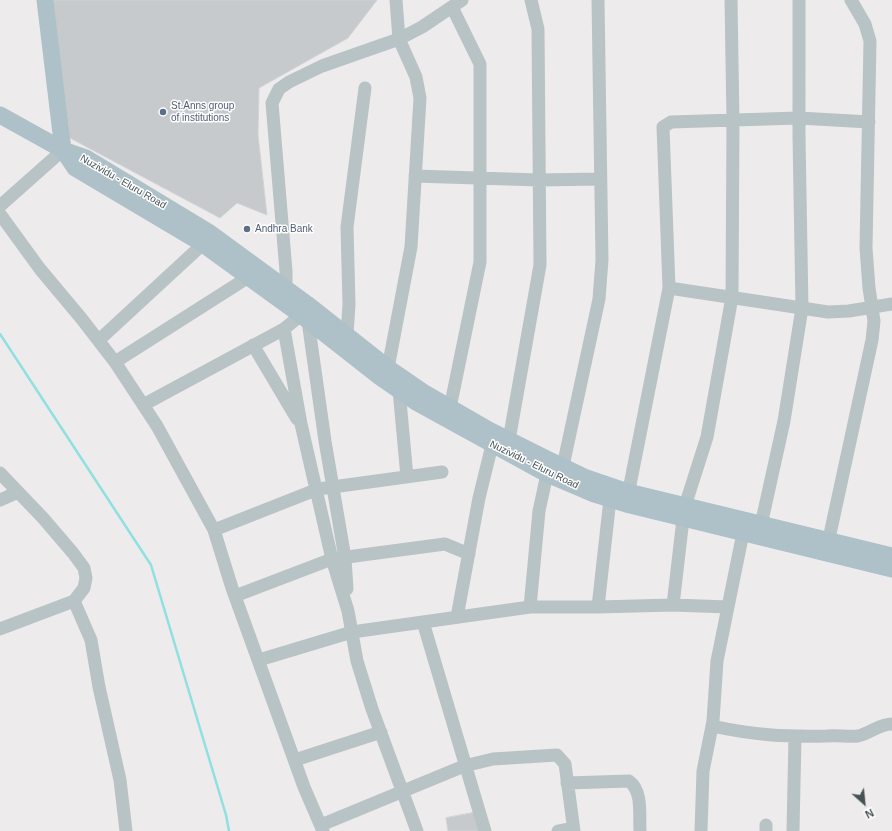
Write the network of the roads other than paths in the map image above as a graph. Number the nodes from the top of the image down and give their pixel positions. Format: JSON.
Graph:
{"nodes":[{"id":1,"x":45,"y":0,"type":"edge"},
{"id":2,"x":396,"y":0,"type":"edge"},
{"id":3,"x":531,"y":0,"type":"edge"},
{"id":4,"x":598,"y":0,"type":"edge"},
{"id":5,"x":731,"y":0,"type":"edge"},
{"id":6,"x":799,"y":0,"type":"edge"},
{"id":7,"x":851,"y":0,"type":"edge"},
{"id":8,"x":457,"y":3,"type":"edge"},
{"id":9,"x":399,"y":39,"type":"junction"},
{"id":10,"x":365,"y":88,"type":"dead end"},
{"id":11,"x":0,"y":115,"type":"edge"},
{"id":12,"x":799,"y":118,"type":"junction"},
{"id":13,"x":733,"y":120,"type":"junction"},
{"id":14,"x":869,"y":122,"type":"junction"},
{"id":15,"x":63,"y":150,"type":"junction"},
{"id":16,"x":415,"y":176,"type":"junction"},
{"id":17,"x":480,"y":179,"type":"junction"},
{"id":18,"x":600,"y":179,"type":"junction"},
{"id":19,"x":539,"y":180,"type":"junction"},
{"id":20,"x":0,"y":206,"type":"edge"},
{"id":21,"x":0,"y":214,"type":"edge"},
{"id":22,"x":203,"y":244,"type":"junction"},
{"id":23,"x":247,"y":278,"type":"junction"},
{"id":24,"x":669,"y":288,"type":"junction"},
{"id":25,"x":282,"y":295,"type":"junction"},
{"id":26,"x":732,"y":297,"type":"junction"},
{"id":27,"x":892,"y":304,"type":"edge"},
{"id":28,"x":802,"y":308,"type":"junction"},
{"id":29,"x":871,"y":308,"type":"junction"},
{"id":30,"x":305,"y":314,"type":"junction"},
{"id":31,"x":284,"y":329,"type":"junction"},
{"id":32,"x":347,"y":335,"type":"junction"},
{"id":33,"x":99,"y":340,"type":"junction"},
{"id":34,"x":253,"y":345,"type":"junction"},
{"id":35,"x":115,"y":362,"type":"junction"},
{"id":36,"x":388,"y":368,"type":"junction"},
{"id":37,"x":399,"y":390,"type":"junction"},
{"id":38,"x":143,"y":405,"type":"junction"},
{"id":39,"x":450,"y":408,"type":"junction"},
{"id":40,"x":302,"y":427,"type":"junction"},
{"id":41,"x":509,"y":440,"type":"junction"},
{"id":42,"x":492,"y":445,"type":"junction"},
{"id":43,"x":563,"y":466,"type":"junction"},
{"id":44,"x":442,"y":472,"type":"dead end"},
{"id":45,"x":0,"y":473,"type":"edge"},
{"id":46,"x":547,"y":474,"type":"junction"},
{"id":47,"x":407,"y":477,"type":"junction"},
{"id":48,"x":332,"y":486,"type":"junction"},
{"id":49,"x":318,"y":489,"type":"junction"},
{"id":50,"x":18,"y":492,"type":"junction"},
{"id":51,"x":627,"y":498,"type":"junction"},
{"id":52,"x":610,"y":499,"type":"junction"},
{"id":53,"x":0,"y":500,"type":"edge"},
{"id":54,"x":684,"y":513,"type":"junction"},
{"id":55,"x":761,"y":525,"type":"junction"},
{"id":56,"x":214,"y":530,"type":"junction"},
{"id":57,"x":743,"y":533,"type":"junction"},
{"id":58,"x":827,"y":548,"type":"junction"},
{"id":59,"x":469,"y":554,"type":"junction"},
{"id":60,"x":892,"y":556,"type":"edge"},
{"id":61,"x":339,"y":559,"type":"junction"},
{"id":62,"x":892,"y":569,"type":"edge"},
{"id":63,"x":235,"y":596,"type":"junction"},
{"id":64,"x":74,"y":601,"type":"junction"},
{"id":65,"x":673,"y":605,"type":"junction"},
{"id":66,"x":530,"y":606,"type":"junction"},
{"id":67,"x":598,"y":607,"type":"junction"},
{"id":68,"x":728,"y":607,"type":"junction"},
{"id":69,"x":457,"y":617,"type":"junction"},
{"id":70,"x":423,"y":622,"type":"junction"},
{"id":71,"x":0,"y":629,"type":"edge"},
{"id":72,"x":352,"y":632,"type":"junction"},
{"id":73,"x":259,"y":660,"type":"junction"},
{"id":74,"x":892,"y":724,"type":"edge"},
{"id":75,"x":712,"y":726,"type":"junction"},
{"id":76,"x":381,"y":732,"type":"junction"},
{"id":77,"x":795,"y":737,"type":"junction"},
{"id":78,"x":295,"y":760,"type":"junction"},
{"id":79,"x":464,"y":766,"type":"junction"},
{"id":80,"x":567,"y":783,"type":"junction"},
{"id":81,"x":402,"y":791,"type":"junction"},
{"id":82,"x":322,"y":828,"type":"edge"},
{"id":83,"x":574,"y":830,"type":"edge"},
{"id":84,"x":126,"y":831,"type":"edge"},
{"id":85,"x":418,"y":831,"type":"edge"},
{"id":86,"x":485,"y":831,"type":"edge"},
{"id":87,"x":558,"y":831,"type":"edge"},
{"id":88,"x":640,"y":831,"type":"edge"},
{"id":89,"x":701,"y":831,"type":"edge"},
{"id":90,"x":793,"y":831,"type":"edge"}],
"edges":[{"from":1,"to":15,"type":"main road"},
{"from":2,"to":9,"type":"street"},
{"from":3,"to":19,"type":"street"},
{"from":4,"to":18,"type":"street"},
{"from":5,"to":13,"type":"street"},
{"from":6,"to":12,"type":"street"},
{"from":7,"to":14,"type":"street"},
{"from":8,"to":9,"type":"street"},
{"from":8,"to":17,"type":"street"},
{"from":9,"to":16,"type":"street"},
{"from":9,"to":25,"type":"street"},
{"from":10,"to":32,"type":"street"},
{"from":11,"to":15,"type":"main road","name":"Nuzividu - Eluru Road"},
{"from":12,"to":13,"type":"street"},
{"from":12,"to":14,"type":"street"},
{"from":12,"to":28,"type":"street"},
{"from":13,"to":24,"type":"street"},
{"from":13,"to":26,"type":"street"},
{"from":14,"to":29,"type":"street"},
{"from":15,"to":20,"type":"street"},
{"from":15,"to":22,"type":"main road"},
{"from":15,"to":25,"type":"main road","name":"Nuzividu - Eluru Road"},
{"from":16,"to":17,"type":"street"},
{"from":16,"to":36,"type":"street"},
{"from":17,"to":19,"type":"street"},
{"from":17,"to":39,"type":"street"},
{"from":18,"to":19,"type":"street"},
{"from":18,"to":43,"type":"street"},
{"from":19,"to":41,"type":"street"},
{"from":21,"to":33,"type":"street"},
{"from":22,"to":23,"type":"main road"},
{"from":22,"to":33,"type":"street"},
{"from":23,"to":25,"type":"main road"},
{"from":23,"to":35,"type":"street"},
{"from":24,"to":26,"type":"street"},
{"from":24,"to":51,"type":"street"},
{"from":25,"to":30,"type":"main road"},
{"from":26,"to":28,"type":"street"},
{"from":26,"to":54,"type":"street"},
{"from":27,"to":29,"type":"street"},
{"from":28,"to":29,"type":"street"},
{"from":28,"to":55,"type":"street"},
{"from":29,"to":58,"type":"street"},
{"from":30,"to":31,"type":"street"},
{"from":30,"to":32,"type":"main road","name":"Nuzividu - Eluru Road"},
{"from":30,"to":37,"type":"main road","name":"Nuzividu - Eluru Road"},
{"from":30,"to":48,"type":"street"},
{"from":31,"to":34,"type":"street"},
{"from":31,"to":40,"type":"street"},
{"from":32,"to":36,"type":"main road","name":"Nuzividu - Eluru Road"},
{"from":33,"to":35,"type":"street"},
{"from":34,"to":38,"type":"street"},
{"from":34,"to":40,"type":"street"},
{"from":35,"to":38,"type":"street"},
{"from":36,"to":39,"type":"main road","name":"Nuzividu - Eluru Road"},
{"from":37,"to":42,"type":"main road","name":"Nuzividu - Eluru Road"},
{"from":37,"to":47,"type":"street"},
{"from":38,"to":56,"type":"street"},
{"from":39,"to":41,"type":"main road","name":"Nuzividu - Eluru Road"},
{"from":40,"to":49,"type":"street"},
{"from":41,"to":43,"type":"main road","name":"Nuzividu - Eluru Road"},
{"from":42,"to":46,"type":"main road","name":"Nuzividu - Eluru Road"},
{"from":42,"to":59,"type":"street"},
{"from":43,"to":51,"type":"main road","name":"Nuzividu - Eluru Road"},
{"from":44,"to":47,"type":"street"},
{"from":45,"to":50,"type":"street"},
{"from":46,"to":52,"type":"main road","name":"Nuzividu - Eluru Road"},
{"from":46,"to":66,"type":"street"},
{"from":47,"to":48,"type":"street"},
{"from":48,"to":49,"type":"street"},
{"from":48,"to":61,"type":"street"},
{"from":49,"to":56,"type":"street"},
{"from":49,"to":61,"type":"street"},
{"from":50,"to":53,"type":"street"},
{"from":50,"to":64,"type":"street"},
{"from":51,"to":52,"type":"main road","name":"Nuzividu - Eluru Road"},
{"from":51,"to":54,"type":"main road","name":"Nuzividu - Eluru Road"},
{"from":52,"to":67,"type":"street"},
{"from":54,"to":55,"type":"main road","name":"Nuzividu - Eluru Road"},
{"from":54,"to":57,"type":"main road","name":"Nuzividu - Eluru Road"},
{"from":54,"to":65,"type":"street"},
{"from":55,"to":58,"type":"main road","name":"Nuzividu - Eluru Road"},
{"from":56,"to":63,"type":"street"},
{"from":57,"to":58,"type":"main road","name":"Nuzividu - Eluru Road"},
{"from":57,"to":68,"type":"street"},
{"from":58,"to":60,"type":"main road","name":"Nuzividu - Eluru Road"},
{"from":58,"to":62,"type":"main road","name":"Nuzividu - Eluru Road"},
{"from":59,"to":61,"type":"street"},
{"from":59,"to":69,"type":"street"},
{"from":61,"to":63,"type":"street"},
{"from":61,"to":72,"type":"street"},
{"from":63,"to":73,"type":"street"},
{"from":64,"to":71,"type":"street"},
{"from":64,"to":84,"type":"street"},
{"from":65,"to":67,"type":"street"},
{"from":65,"to":68,"type":"street"},
{"from":66,"to":67,"type":"street"},
{"from":66,"to":69,"type":"street"},
{"from":68,"to":75,"type":"street"},
{"from":69,"to":70,"type":"street"},
{"from":70,"to":72,"type":"street"},
{"from":70,"to":79,"type":"street"},
{"from":72,"to":73,"type":"street"},
{"from":72,"to":76,"type":"street"},
{"from":73,"to":78,"type":"street"},
{"from":74,"to":77,"type":"street"},
{"from":75,"to":77,"type":"street"},
{"from":75,"to":89,"type":"street"},
{"from":76,"to":78,"type":"street"},
{"from":76,"to":81,"type":"street"},
{"from":77,"to":90,"type":"street"},
{"from":78,"to":82,"type":"street"},
{"from":79,"to":80,"type":"street"},
{"from":79,"to":81,"type":"street"},
{"from":79,"to":86,"type":"street"},
{"from":80,"to":83,"type":"street"},
{"from":80,"to":88,"type":"street"},
{"from":81,"to":82,"type":"street"},
{"from":81,"to":85,"type":"street"},
{"from":83,"to":87,"type":"street"}]}
